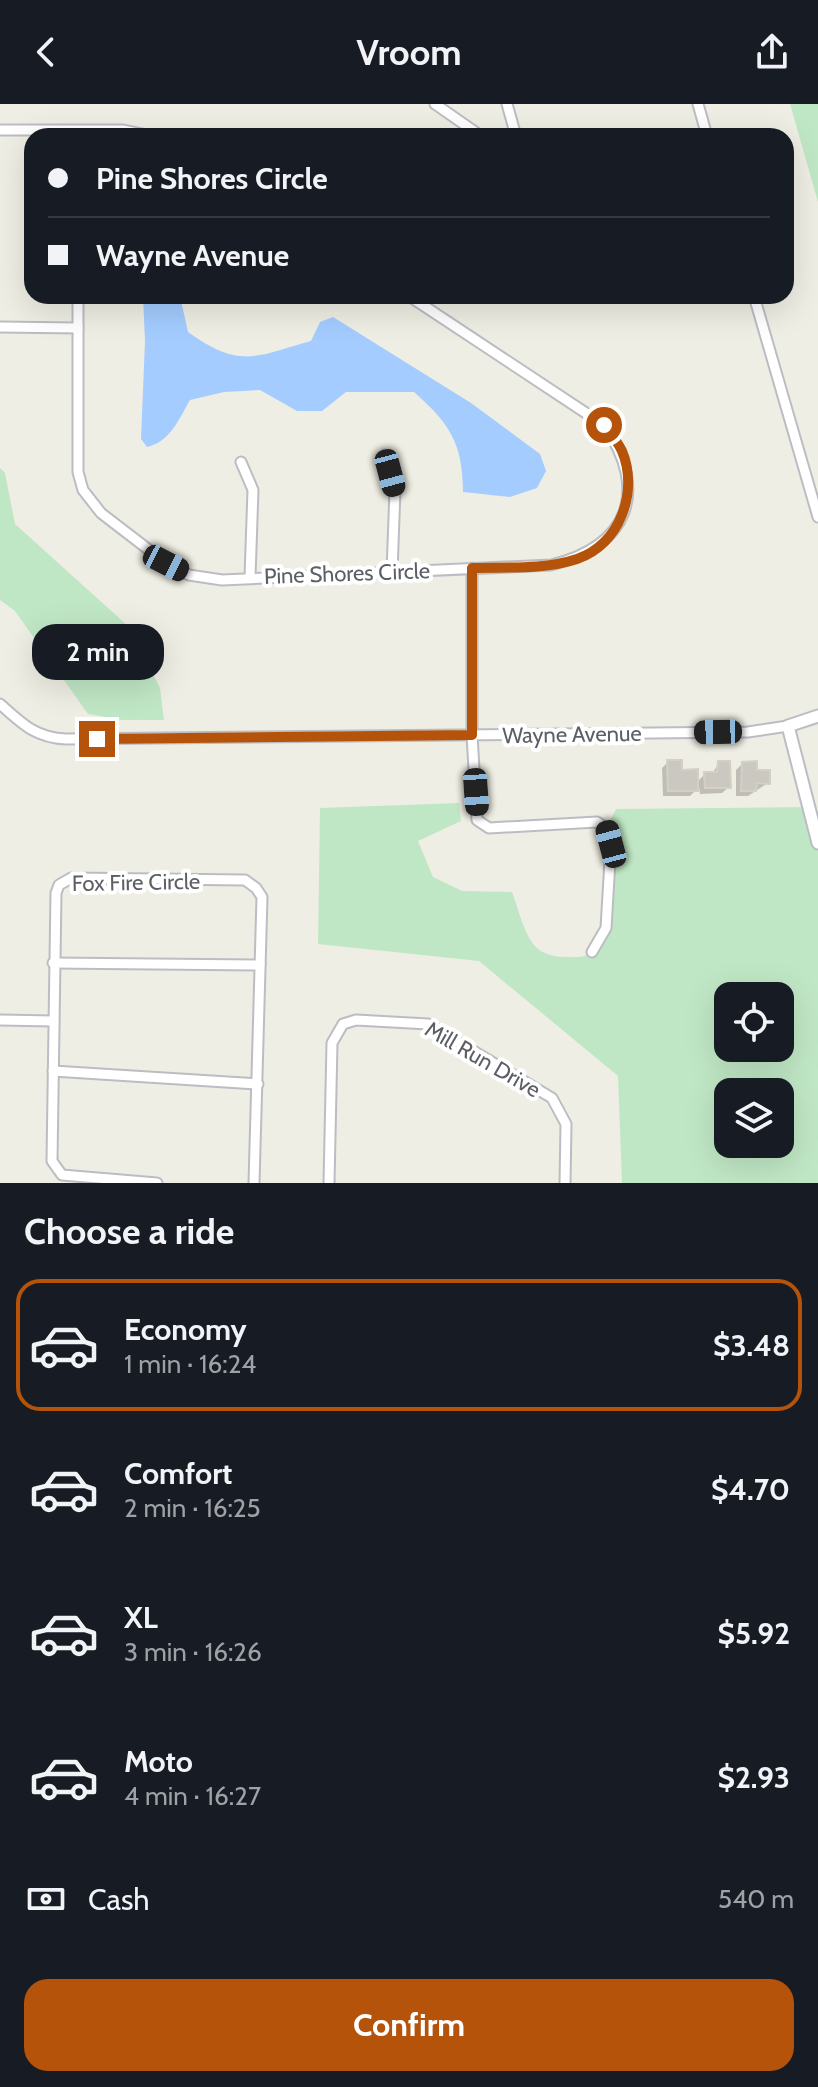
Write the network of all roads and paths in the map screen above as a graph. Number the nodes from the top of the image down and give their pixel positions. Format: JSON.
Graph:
{"nodes":[{"id":1,"x":435,"y":104,"type":"edge"},
{"id":2,"x":507,"y":104,"type":"edge"},
{"id":3,"x":698,"y":104,"type":"edge"},
{"id":4,"x":470,"y":128,"type":"edge"},
{"id":5,"x":514,"y":128,"type":"edge"},
{"id":6,"x":705,"y":128,"type":"edge"},
{"id":7,"x":0,"y":130,"type":"edge"},
{"id":8,"x":24,"y":131,"type":"edge"},
{"id":9,"x":78,"y":304,"type":"edge"},
{"id":10,"x":421,"y":304,"type":"edge"},
{"id":11,"x":756,"y":304,"type":"edge"},
{"id":12,"x":0,"y":327,"type":"edge"},
{"id":13,"x":78,"y":328,"type":"junction"},
{"id":14,"x":385,"y":455,"type":"dead end"},
{"id":15,"x":241,"y":462,"type":"dead end"},
{"id":16,"x":818,"y":517,"type":"edge"},
{"id":17,"x":472,"y":568,"type":"junction"},
{"id":18,"x":392,"y":572,"type":"junction"},
{"id":19,"x":250,"y":577,"type":"junction"},
{"id":20,"x":0,"y":704,"type":"edge"},
{"id":21,"x":818,"y":716,"type":"edge"},
{"id":22,"x":788,"y":726,"type":"junction"},
{"id":23,"x":472,"y":735,"type":"junction"},
{"id":24,"x":818,"y":843,"type":"edge"},
{"id":25,"x":592,"y":952,"type":"dead end"},
{"id":26,"x":53,"y":963,"type":"junction"},
{"id":27,"x":260,"y":965,"type":"junction"},
{"id":28,"x":0,"y":1020,"type":"edge"},
{"id":29,"x":53,"y":1021,"type":"junction"},
{"id":30,"x":53,"y":1071,"type":"junction"},
{"id":31,"x":258,"y":1084,"type":"junction"},
{"id":32,"x":157,"y":1183,"type":"edge"},
{"id":33,"x":254,"y":1183,"type":"edge"},
{"id":34,"x":329,"y":1183,"type":"edge"},
{"id":35,"x":565,"y":1183,"type":"edge"}],
"edges":[{"from":1,"to":4,"type":"street"},
{"from":2,"to":5,"type":"street"},
{"from":3,"to":6,"type":"street"},
{"from":7,"to":8,"type":"street"},
{"from":9,"to":13,"type":"street"},
{"from":10,"to":17,"type":"street","name":"Pine Shores Circle"},
{"from":11,"to":16,"type":"street"},
{"from":12,"to":13,"type":"street"},
{"from":13,"to":19,"type":"street","name":"Pine Shores Circle"},
{"from":14,"to":18,"type":"street"},
{"from":15,"to":19,"type":"street"},
{"from":17,"to":18,"type":"street","name":"Pine Shores Circle"},
{"from":17,"to":23,"type":"street"},
{"from":18,"to":19,"type":"street","name":"Pine Shores Circle"},
{"from":20,"to":23,"type":"street","name":"Wayne Avenue"},
{"from":21,"to":22,"type":"street","name":"Wayne Avenue"},
{"from":22,"to":23,"type":"street","name":"Wayne Avenue"},
{"from":22,"to":24,"type":"street"},
{"from":23,"to":25,"type":"street"},
{"from":26,"to":27,"type":"street"},
{"from":26,"to":27,"type":"street","name":"Fox Fire Circle"},
{"from":26,"to":29,"type":"street","name":"Fox Fire Circle"},
{"from":27,"to":31,"type":"street","name":"Fox Fire Circle"},
{"from":28,"to":29,"type":"street"},
{"from":29,"to":30,"type":"street","name":"Fox Fire Circle"},
{"from":30,"to":31,"type":"street"},
{"from":30,"to":32,"type":"street","name":"Fox Fire Circle"},
{"from":31,"to":33,"type":"street","name":"Fox Fire Circle"},
{"from":34,"to":35,"type":"street","name":"Mill Run Drive"}]}
